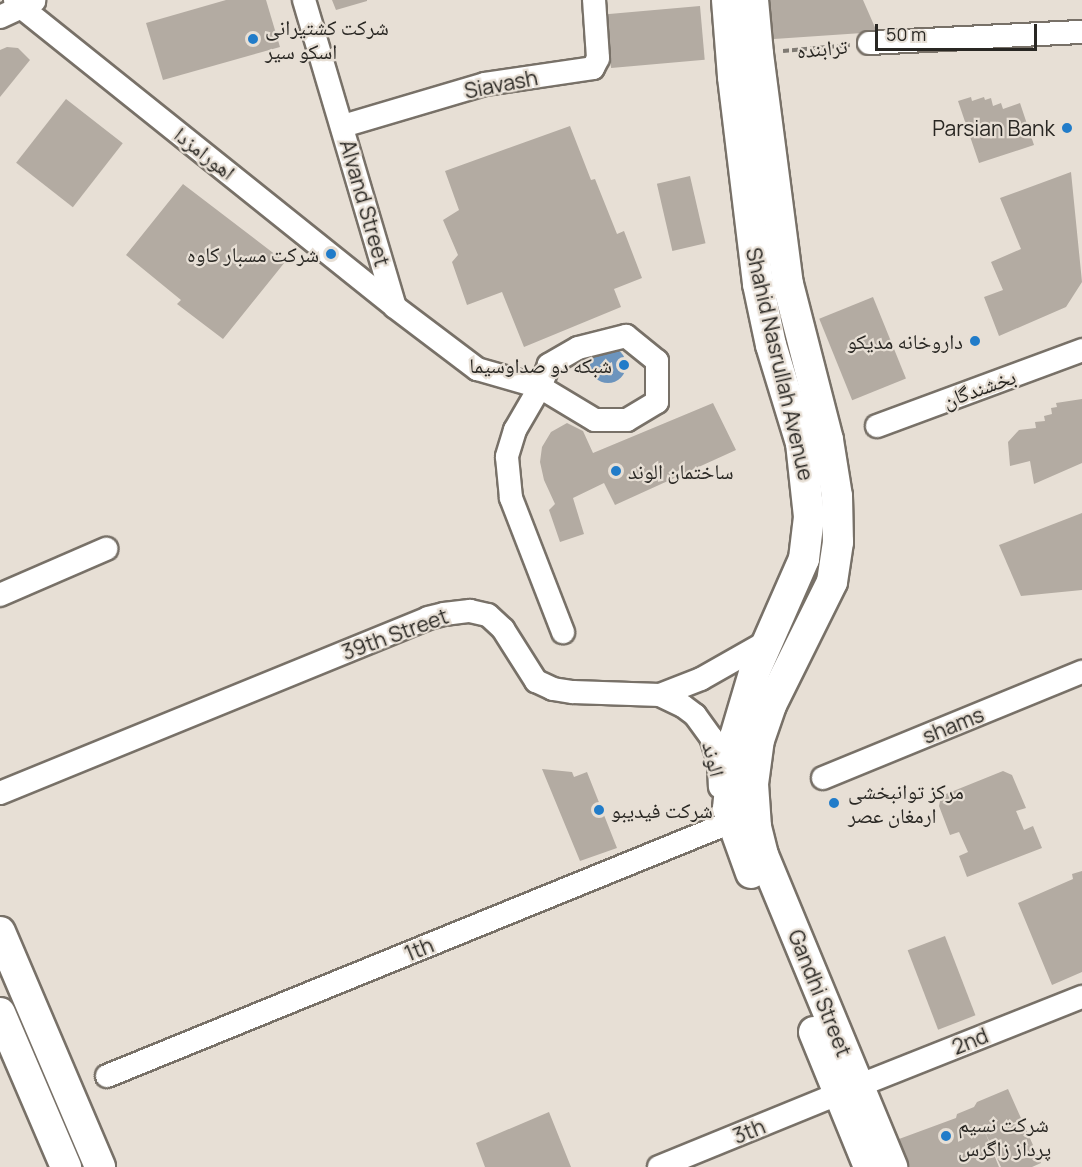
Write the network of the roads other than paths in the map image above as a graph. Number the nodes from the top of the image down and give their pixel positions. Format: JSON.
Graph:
{"nodes":[{"id":1,"x":304,"y":0,"type":"edge"},
{"id":2,"x":594,"y":0,"type":"edge"},
{"id":3,"x":727,"y":0,"type":"edge"},
{"id":4,"x":753,"y":0,"type":"edge"},
{"id":5,"x":24,"y":2,"type":"edge"},
{"id":6,"x":0,"y":17,"type":"edge"},
{"id":7,"x":1082,"y":32,"type":"edge"},
{"id":8,"x":869,"y":43,"type":"road end"},
{"id":9,"x":343,"y":126,"type":"junction"},
{"id":10,"x":395,"y":307,"type":"junction"},
{"id":11,"x":1082,"y":350,"type":"edge"},
{"id":12,"x":540,"y":387,"type":"junction"},
{"id":13,"x":877,"y":426,"type":"dead end"},
{"id":14,"x":106,"y":549,"type":"dead end"},
{"id":15,"x":0,"y":595,"type":"edge"},
{"id":16,"x":563,"y":632,"type":"dead end"},
{"id":17,"x":766,"y":642,"type":"junction"},
{"id":18,"x":1082,"y":672,"type":"edge"},
{"id":19,"x":660,"y":695,"type":"junction"},
{"id":20,"x":823,"y":778,"type":"dead end"},
{"id":21,"x":0,"y":793,"type":"edge"},
{"id":22,"x":738,"y":816,"type":"junction"},
{"id":23,"x":0,"y":932,"type":"edge"},
{"id":24,"x":1082,"y":997,"type":"edge"},
{"id":25,"x":0,"y":1012,"type":"edge"},
{"id":26,"x":107,"y":1076,"type":"dead end"},
{"id":27,"x":848,"y":1090,"type":"junction"},
{"id":28,"x":58,"y":1161,"type":"edge"},
{"id":29,"x":100,"y":1167,"type":"edge"},
{"id":30,"x":659,"y":1167,"type":"edge"},
{"id":31,"x":869,"y":1167,"type":"edge"},
{"id":32,"x":892,"y":1167,"type":"edge"}],
"edges":[{"from":1,"to":9,"type":"street","name":"Alvand Street"},
{"from":2,"to":9,"type":"street","name":"Siavash"},
{"from":3,"to":17,"type":"main road","name":"Shahid Nasrullah Avenue"},
{"from":4,"to":22,"type":"main road","name":"Shahid Nasrullah Avenue"},
{"from":5,"to":6,"type":"street"},
{"from":5,"to":10,"type":"street","name":"اهورامزدا"},
{"from":7,"to":8,"type":"street","name":"ترابنده"},
{"from":9,"to":10,"type":"street","name":"Alvand Street"},
{"from":10,"to":12,"type":"street"},
{"from":11,"to":13,"type":"street","name":"بخشندگان"},
{"from":12,"to":12,"type":"street"},
{"from":12,"to":16,"type":"street"},
{"from":14,"to":15,"type":"street"},
{"from":17,"to":19,"type":"street","name":"39th Street"},
{"from":17,"to":22,"type":"main road","name":"Shahid Nasrullah Avenue"},
{"from":18,"to":20,"type":"street","name":"shams"},
{"from":19,"to":21,"type":"street","name":"39th Street"},
{"from":19,"to":22,"type":"street","name":"الوند"},
{"from":22,"to":26,"type":"street","name":"1th"},
{"from":22,"to":27,"type":"main road","name":"Gandhi Street"},
{"from":23,"to":29,"type":"main road"},
{"from":24,"to":27,"type":"street","name":"2nd"},
{"from":25,"to":28,"type":"main road"},
{"from":27,"to":30,"type":"street","name":"3th"},
{"from":27,"to":31,"type":"main road","name":"Gandhi Street"},
{"from":27,"to":32,"type":"main road","name":"Gandhi Street"}]}
